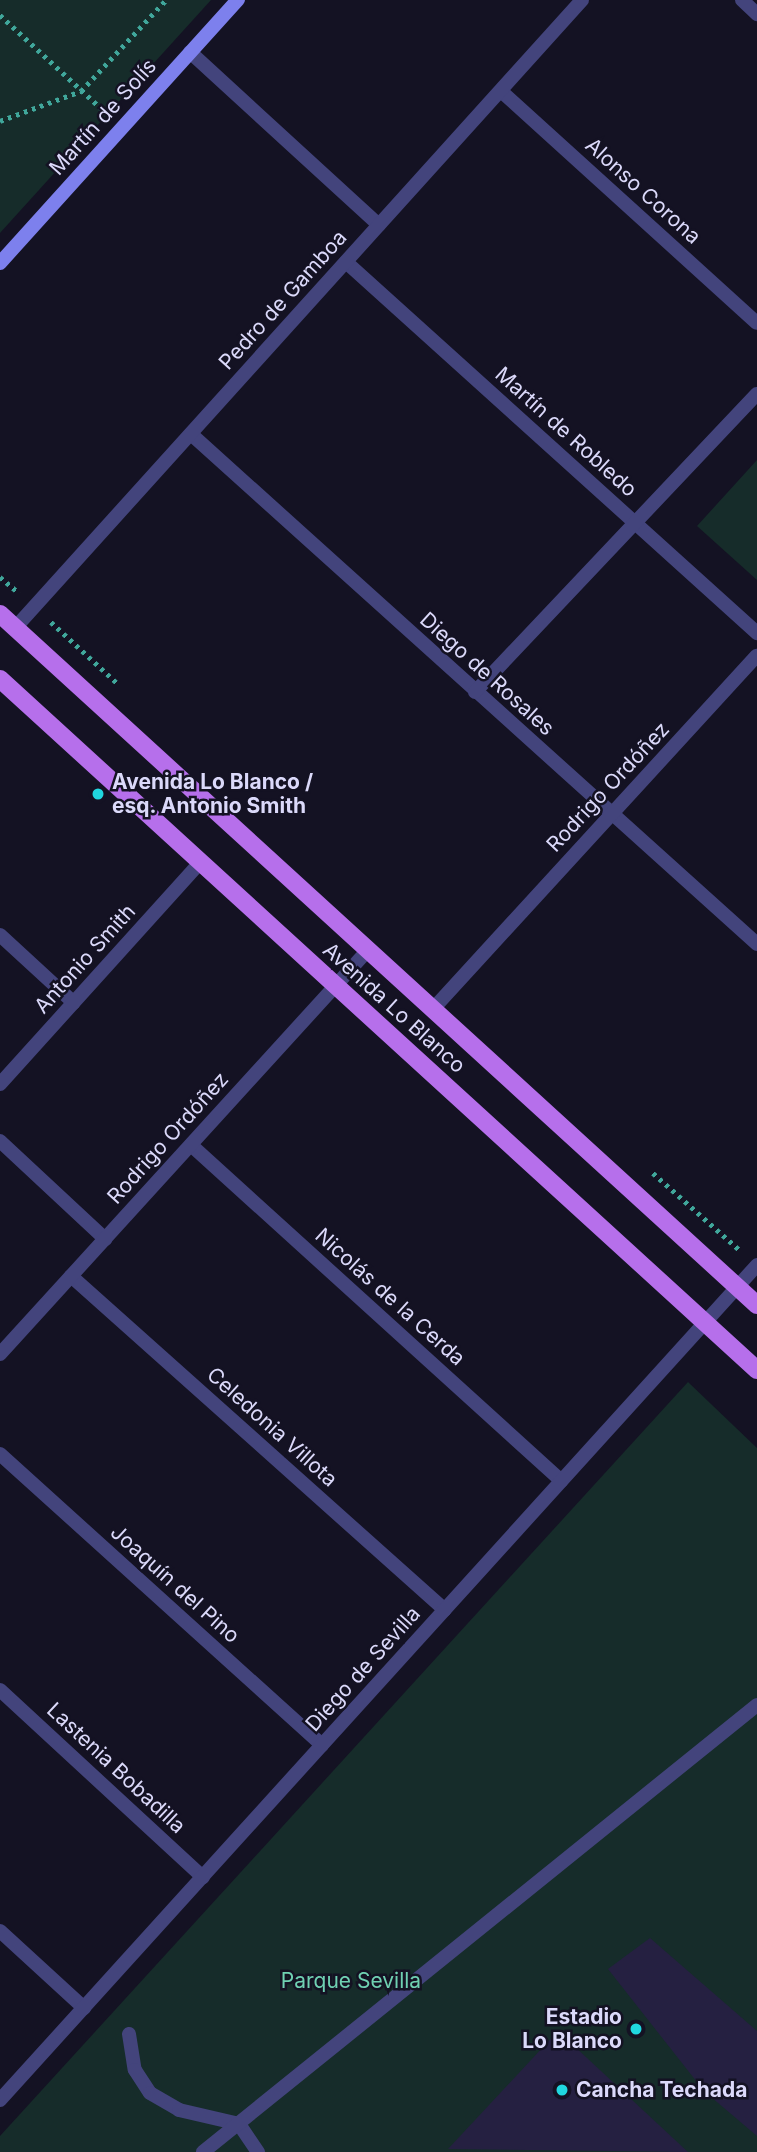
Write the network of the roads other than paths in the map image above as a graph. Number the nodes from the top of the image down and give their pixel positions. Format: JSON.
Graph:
{"nodes":[{"id":1,"x":238,"y":0,"type":"edge"},
{"id":2,"x":582,"y":0,"type":"edge"},
{"id":3,"x":742,"y":0,"type":"edge"},
{"id":4,"x":757,"y":14,"type":"edge"},
{"id":5,"x":190,"y":52,"type":"junction"},
{"id":6,"x":501,"y":91,"type":"junction"},
{"id":7,"x":379,"y":225,"type":"junction"},
{"id":8,"x":0,"y":262,"type":"edge"},
{"id":9,"x":346,"y":262,"type":"junction"},
{"id":10,"x":757,"y":323,"type":"edge"},
{"id":11,"x":757,"y":394,"type":"edge"},
{"id":12,"x":191,"y":434,"type":"junction"},
{"id":13,"x":635,"y":523,"type":"junction"},
{"id":14,"x":0,"y":614,"type":"edge"},
{"id":15,"x":15,"y":628,"type":"junction"},
{"id":16,"x":757,"y":633,"type":"edge"},
{"id":17,"x":757,"y":656,"type":"edge"},
{"id":18,"x":0,"y":679,"type":"edge"},
{"id":19,"x":475,"y":692,"type":"junction"},
{"id":20,"x":612,"y":814,"type":"junction"},
{"id":21,"x":200,"y":863,"type":"junction"},
{"id":22,"x":0,"y":935,"type":"edge"},
{"id":23,"x":757,"y":944,"type":"edge"},
{"id":24,"x":368,"y":950,"type":"junction"},
{"id":25,"x":335,"y":986,"type":"junction"},
{"id":26,"x":74,"y":1003,"type":"junction"},
{"id":27,"x":433,"y":1009,"type":"junction"},
{"id":28,"x":0,"y":1084,"type":"edge"},
{"id":29,"x":0,"y":1141,"type":"edge"},
{"id":30,"x":191,"y":1145,"type":"junction"},
{"id":31,"x":105,"y":1239,"type":"junction"},
{"id":32,"x":757,"y":1265,"type":"edge"},
{"id":33,"x":71,"y":1276,"type":"junction"},
{"id":34,"x":738,"y":1287,"type":"junction"},
{"id":35,"x":757,"y":1305,"type":"edge"},
{"id":36,"x":705,"y":1323,"type":"junction"},
{"id":37,"x":0,"y":1354,"type":"edge"},
{"id":38,"x":757,"y":1370,"type":"edge"},
{"id":39,"x":0,"y":1454,"type":"edge"},
{"id":40,"x":562,"y":1481,"type":"junction"},
{"id":41,"x":445,"y":1610,"type":"junction"},
{"id":42,"x":0,"y":1690,"type":"edge"},
{"id":43,"x":757,"y":1705,"type":"edge"},
{"id":44,"x":322,"y":1745,"type":"junction"},
{"id":45,"x":203,"y":1877,"type":"junction"},
{"id":46,"x":0,"y":1931,"type":"edge"},
{"id":47,"x":84,"y":2008,"type":"junction"},
{"id":48,"x":129,"y":2034,"type":"dead end"},
{"id":49,"x":0,"y":2100,"type":"edge"},
{"id":50,"x":239,"y":2124,"type":"junction"},
{"id":51,"x":203,"y":2152,"type":"edge"},
{"id":52,"x":258,"y":2152,"type":"edge"}],
"edges":[{"from":1,"to":5,"type":"street","name":"Martín de Solís"},
{"from":2,"to":6,"type":"street","name":"Pedro de Gamboa"},
{"from":3,"to":4,"type":"street"},
{"from":5,"to":7,"type":"street"},
{"from":5,"to":8,"type":"street","name":"Martín de Solís"},
{"from":6,"to":7,"type":"street","name":"Pedro de Gamboa"},
{"from":6,"to":10,"type":"street","name":"Alonso Corona"},
{"from":7,"to":9,"type":"street","name":"Pedro de Gamboa"},
{"from":9,"to":12,"type":"street","name":"Pedro de Gamboa"},
{"from":9,"to":13,"type":"street","name":"Martín de Robledo"},
{"from":11,"to":13,"type":"street"},
{"from":12,"to":15,"type":"street","name":"Pedro de Gamboa"},
{"from":12,"to":19,"type":"street","name":"Diego de Rosales"},
{"from":13,"to":16,"type":"street","name":"Martín de Robledo"},
{"from":13,"to":19,"type":"street"},
{"from":14,"to":15,"type":"main road","name":"Avenida Lo Blanco"},
{"from":15,"to":24,"type":"main road","name":"Avenida Lo Blanco"},
{"from":17,"to":20,"type":"street","name":"Rodrigo Ordóñez"},
{"from":18,"to":21,"type":"main road","name":"Avenida Lo Blanco"},
{"from":19,"to":20,"type":"street","name":"Diego de Rosales"},
{"from":20,"to":23,"type":"street","name":"Diego de Rosales"},
{"from":20,"to":27,"type":"street","name":"Rodrigo Ordóñez"},
{"from":21,"to":25,"type":"main road","name":"Avenida Lo Blanco"},
{"from":21,"to":26,"type":"street","name":"Antonio Smith"},
{"from":22,"to":26,"type":"street"},
{"from":24,"to":25,"type":"street","name":"Rodrigo Ordóñez"},
{"from":24,"to":27,"type":"main road","name":"Avenida Lo Blanco"},
{"from":25,"to":30,"type":"street","name":"Rodrigo Ordóñez"},
{"from":25,"to":36,"type":"main road","name":"Avenida Lo Blanco"},
{"from":26,"to":28,"type":"street","name":"Antonio Smith"},
{"from":27,"to":34,"type":"main road","name":"Avenida Lo Blanco"},
{"from":29,"to":31,"type":"street"},
{"from":30,"to":31,"type":"street","name":"Rodrigo Ordóñez"},
{"from":30,"to":40,"type":"street","name":"Nicolás de la Cerda"},
{"from":31,"to":33,"type":"street","name":"Rodrigo Ordóñez"},
{"from":32,"to":34,"type":"street","name":"Diego de Sevilla"},
{"from":33,"to":37,"type":"street","name":"Rodrigo Ordóñez"},
{"from":33,"to":41,"type":"street","name":"Celedonia Villota"},
{"from":34,"to":35,"type":"main road","name":"Avenida Lo Blanco"},
{"from":34,"to":36,"type":"street","name":"Diego de Sevilla"},
{"from":36,"to":38,"type":"main road","name":"Avenida Lo Blanco"},
{"from":36,"to":40,"type":"street","name":"Diego de Sevilla"},
{"from":39,"to":44,"type":"street","name":"Joaquín del Pino"},
{"from":40,"to":41,"type":"street","name":"Diego de Sevilla"},
{"from":41,"to":44,"type":"street","name":"Diego de Sevilla"},
{"from":42,"to":45,"type":"street","name":"Lastenia Bobadilla"},
{"from":43,"to":50,"type":"street"},
{"from":44,"to":45,"type":"street","name":"Diego de Sevilla"},
{"from":45,"to":47,"type":"street","name":"Diego de Sevilla"},
{"from":46,"to":47,"type":"street"},
{"from":47,"to":49,"type":"street","name":"Diego de Sevilla"},
{"from":48,"to":50,"type":"street"},
{"from":50,"to":51,"type":"street"},
{"from":50,"to":52,"type":"street"}]}
